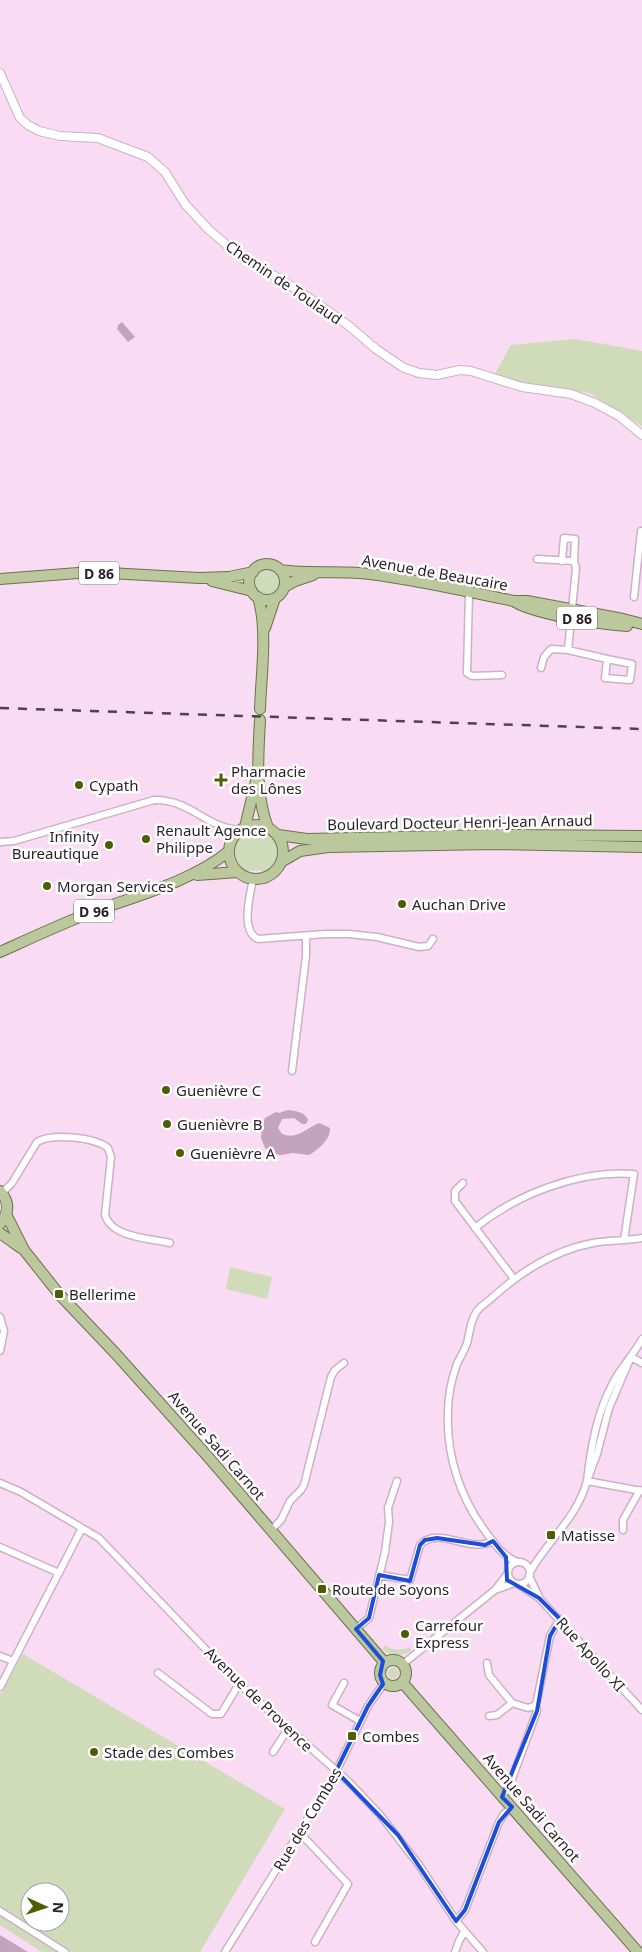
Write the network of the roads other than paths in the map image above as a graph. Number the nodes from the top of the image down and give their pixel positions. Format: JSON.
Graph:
{"nodes":[{"id":1,"x":0,"y":73,"type":"edge"},
{"id":2,"x":642,"y":435,"type":"edge"},
{"id":3,"x":641,"y":531,"type":"dead end"},
{"id":4,"x":537,"y":559,"type":"dead end"},
{"id":5,"x":562,"y":561,"type":"junction"},
{"id":6,"x":574,"y":562,"type":"junction"},
{"id":7,"x":280,"y":570,"type":"junction"},
{"id":8,"x":253,"y":572,"type":"junction"},
{"id":9,"x":321,"y":573,"type":"junction"},
{"id":10,"x":198,"y":578,"type":"junction"},
{"id":11,"x":0,"y":579,"type":"edge"},
{"id":12,"x":639,"y":579,"type":"edge"},
{"id":13,"x":284,"y":587,"type":"junction"},
{"id":14,"x":469,"y":592,"type":"junction"},
{"id":15,"x":255,"y":594,"type":"junction"},
{"id":16,"x":634,"y":597,"type":"dead end"},
{"id":17,"x":275,"y":598,"type":"junction"},
{"id":18,"x":571,"y":613,"type":"junction"},
{"id":19,"x":642,"y":625,"type":"edge"},
{"id":20,"x":263,"y":634,"type":"junction"},
{"id":21,"x":568,"y":650,"type":"junction"},
{"id":22,"x":607,"y":659,"type":"junction"},
{"id":23,"x":541,"y":668,"type":"dead end"},
{"id":24,"x":502,"y":675,"type":"dead end"},
{"id":25,"x":260,"y":709,"type":"dead end"},
{"id":26,"x":260,"y":720,"type":"dead end"},
{"id":27,"x":258,"y":770,"type":"junction"},
{"id":28,"x":219,"y":826,"type":"junction"},
{"id":29,"x":242,"y":828,"type":"junction"},
{"id":30,"x":268,"y":828,"type":"junction"},
{"id":31,"x":278,"y":835,"type":"junction"},
{"id":32,"x":642,"y":836,"type":"edge"},
{"id":33,"x":0,"y":842,"type":"edge"},
{"id":34,"x":230,"y":846,"type":"junction"},
{"id":35,"x":642,"y":847,"type":"edge"},
{"id":36,"x":281,"y":862,"type":"junction"},
{"id":37,"x":238,"y":872,"type":"junction"},
{"id":38,"x":190,"y":875,"type":"junction"},
{"id":39,"x":253,"y":879,"type":"junction"},
{"id":40,"x":306,"y":936,"type":"junction"},
{"id":41,"x":433,"y":939,"type":"dead end"},
{"id":42,"x":0,"y":952,"type":"edge"},
{"id":43,"x":292,"y":1071,"type":"dead end"},
{"id":44,"x":462,"y":1183,"type":"dead end"},
{"id":45,"x":1,"y":1192,"type":"edge"},
{"id":46,"x":6,"y":1214,"type":"junction"},
{"id":47,"x":0,"y":1224,"type":"edge"},
{"id":48,"x":475,"y":1228,"type":"junction"},
{"id":49,"x":0,"y":1233,"type":"edge"},
{"id":50,"x":642,"y":1238,"type":"edge"},
{"id":51,"x":624,"y":1240,"type":"junction"},
{"id":52,"x":632,"y":1240,"type":"junction"},
{"id":53,"x":170,"y":1242,"type":"dead end"},
{"id":54,"x":642,"y":1242,"type":"edge"},
{"id":55,"x":24,"y":1250,"type":"junction"},
{"id":56,"x":514,"y":1279,"type":"junction"},
{"id":57,"x":0,"y":1317,"type":"edge"},
{"id":58,"x":642,"y":1339,"type":"edge"},
{"id":59,"x":0,"y":1351,"type":"edge"},
{"id":60,"x":631,"y":1357,"type":"junction"},
{"id":61,"x":642,"y":1362,"type":"edge"},
{"id":62,"x":344,"y":1363,"type":"dead end"},
{"id":63,"x":397,"y":1481,"type":"dead end"},
{"id":64,"x":587,"y":1481,"type":"junction"},
{"id":65,"x":0,"y":1483,"type":"edge"},
{"id":66,"x":641,"y":1490,"type":"edge"},
{"id":67,"x":82,"y":1528,"type":"junction"},
{"id":68,"x":271,"y":1530,"type":"junction"},
{"id":69,"x":623,"y":1530,"type":"dead end"},
{"id":70,"x":493,"y":1541,"type":"junction"},
{"id":71,"x":0,"y":1547,"type":"edge"},
{"id":72,"x":544,"y":1550,"type":"junction"},
{"id":73,"x":506,"y":1557,"type":"junction"},
{"id":74,"x":520,"y":1562,"type":"junction"},
{"id":75,"x":508,"y":1571,"type":"junction"},
{"id":76,"x":59,"y":1573,"type":"junction"},
{"id":77,"x":530,"y":1574,"type":"junction"},
{"id":78,"x":379,"y":1575,"type":"junction"},
{"id":79,"x":516,"y":1584,"type":"junction"},
{"id":80,"x":495,"y":1590,"type":"junction"},
{"id":81,"x":539,"y":1598,"type":"junction"},
{"id":82,"x":560,"y":1619,"type":"junction"},
{"id":83,"x":356,"y":1629,"type":"junction"},
{"id":84,"x":0,"y":1656,"type":"edge"},
{"id":85,"x":13,"y":1662,"type":"junction"},
{"id":86,"x":384,"y":1662,"type":"junction"},
{"id":87,"x":487,"y":1663,"type":"dead end"},
{"id":88,"x":403,"y":1664,"type":"junction"},
{"id":89,"x":158,"y":1673,"type":"dead end"},
{"id":90,"x":384,"y":1682,"type":"junction"},
{"id":91,"x":402,"y":1682,"type":"junction"},
{"id":92,"x":344,"y":1683,"type":"dead end"},
{"id":93,"x":239,"y":1684,"type":"junction"},
{"id":94,"x":0,"y":1687,"type":"edge"},
{"id":95,"x":512,"y":1703,"type":"junction"},
{"id":96,"x":536,"y":1706,"type":"junction"},
{"id":97,"x":642,"y":1710,"type":"edge"},
{"id":98,"x":488,"y":1716,"type":"dead end"},
{"id":99,"x":360,"y":1721,"type":"junction"},
{"id":100,"x":288,"y":1729,"type":"junction"},
{"id":101,"x":273,"y":1752,"type":"dead end"},
{"id":102,"x":336,"y":1771,"type":"junction"},
{"id":103,"x":502,"y":1797,"type":"junction"},
{"id":104,"x":512,"y":1807,"type":"junction"},
{"id":105,"x":300,"y":1833,"type":"junction"},
{"id":106,"x":0,"y":1911,"type":"edge"},
{"id":107,"x":456,"y":1921,"type":"junction"},
{"id":108,"x":464,"y":1932,"type":"junction"},
{"id":109,"x":315,"y":1942,"type":"dead end"},
{"id":110,"x":65,"y":1952,"type":"edge"},
{"id":111,"x":225,"y":1952,"type":"edge"},
{"id":112,"x":455,"y":1952,"type":"edge"},
{"id":113,"x":483,"y":1952,"type":"edge"},
{"id":114,"x":638,"y":1952,"type":"edge"}],
"edges":[{"from":1,"to":2,"type":"street","name":"Chemin de Toulaud"},
{"from":3,"to":12,"type":"street"},
{"from":4,"to":5,"type":"street"},
{"from":5,"to":6,"type":"street"},
{"from":5,"to":6,"type":"street"},
{"from":6,"to":18,"type":"street"},
{"from":7,"to":8,"type":"main road"},
{"from":7,"to":9,"type":"main road","name":"Avenue de Beaucaire","number":"D 86"},
{"from":7,"to":13,"type":"main road"},
{"from":8,"to":10,"type":"main road","number":"D 86"},
{"from":8,"to":15,"type":"main road"},
{"from":9,"to":13,"type":"main road","name":"Avenue de Beaucaire","number":"D 86"},
{"from":9,"to":14,"type":"main road","name":"Avenue de Beaucaire","number":"D 86"},
{"from":10,"to":11,"type":"main road","number":"D 86"},
{"from":10,"to":15,"type":"main road","number":"D 86"},
{"from":12,"to":16,"type":"street"},
{"from":13,"to":17,"type":"main road"},
{"from":14,"to":18,"type":"main road","name":"Avenue de Beaucaire","number":"D 86"},
{"from":14,"to":24,"type":"street"},
{"from":15,"to":17,"type":"main road"},
{"from":15,"to":20,"type":"main road"},
{"from":17,"to":20,"type":"main road"},
{"from":18,"to":19,"type":"main road","name":"Avenue de Beaucaire","number":"D 86"},
{"from":18,"to":21,"type":"street"},
{"from":20,"to":25,"type":"main road"},
{"from":21,"to":22,"type":"street"},
{"from":21,"to":23,"type":"street"},
{"from":22,"to":22,"type":"street"},
{"from":26,"to":27,"type":"main road"},
{"from":27,"to":29,"type":"main road"},
{"from":27,"to":30,"type":"main road"},
{"from":28,"to":29,"type":"street"},
{"from":28,"to":33,"type":"street"},
{"from":28,"to":34,"type":"street"},
{"from":29,"to":30,"type":"main road"},
{"from":29,"to":34,"type":"main road"},
{"from":30,"to":31,"type":"main road"},
{"from":31,"to":32,"type":"main road","name":"Boulevard Docteur Henri-Jean Arnaud"},
{"from":31,"to":36,"type":"main road"},
{"from":34,"to":37,"type":"main road"},
{"from":34,"to":38,"type":"main road","number":"D 96"},
{"from":35,"to":36,"type":"main road","name":"Boulevard Docteur Henri-Jean Arnaud"},
{"from":36,"to":39,"type":"main road"},
{"from":37,"to":38,"type":"main road","number":"D 96"},
{"from":37,"to":39,"type":"main road"},
{"from":38,"to":42,"type":"main road","number":"D 96"},
{"from":39,"to":40,"type":"street"},
{"from":40,"to":41,"type":"street"},
{"from":40,"to":43,"type":"street"},
{"from":44,"to":48,"type":"street"},
{"from":45,"to":46,"type":"main road","name":"Avenue Sadi Carnot"},
{"from":45,"to":53,"type":"street"},
{"from":46,"to":47,"type":"main road"},
{"from":46,"to":55,"type":"main road","name":"Avenue Sadi Carnot"},
{"from":48,"to":51,"type":"street"},
{"from":48,"to":56,"type":"street"},
{"from":49,"to":55,"type":"main road","name":"Avenue Sadi Carnot"},
{"from":50,"to":52,"type":"street"},
{"from":51,"to":52,"type":"street"},
{"from":51,"to":56,"type":"street"},
{"from":52,"to":54,"type":"street"},
{"from":55,"to":68,"type":"main road","name":"Avenue Sadi Carnot"},
{"from":56,"to":70,"type":"street"},
{"from":57,"to":59,"type":"street"},
{"from":58,"to":60,"type":"street"},
{"from":60,"to":61,"type":"street"},
{"from":60,"to":64,"type":"street"},
{"from":62,"to":68,"type":"street"},
{"from":63,"to":78,"type":"street"},
{"from":64,"to":66,"type":"street"},
{"from":64,"to":72,"type":"street"},
{"from":65,"to":67,"type":"street","name":"Avenue de Provence"},
{"from":66,"to":69,"type":"street"},
{"from":67,"to":76,"type":"street"},
{"from":67,"to":93,"type":"street","name":"Avenue de Provence"},
{"from":68,"to":83,"type":"main road","name":"Avenue Sadi Carnot"},
{"from":70,"to":73,"type":"street"},
{"from":70,"to":78,"type":"street"},
{"from":71,"to":76,"type":"street"},
{"from":72,"to":74,"type":"street"},
{"from":72,"to":77,"type":"street"},
{"from":73,"to":74,"type":"street"},
{"from":73,"to":75,"type":"street"},
{"from":74,"to":75,"type":"street"},
{"from":74,"to":77,"type":"street"},
{"from":75,"to":79,"type":"street"},
{"from":75,"to":80,"type":"street"},
{"from":76,"to":85,"type":"street"},
{"from":77,"to":79,"type":"street"},
{"from":77,"to":81,"type":"street","name":"Rue Apollo XI"},
{"from":78,"to":83,"type":"street"},
{"from":79,"to":80,"type":"street"},
{"from":79,"to":81,"type":"street","name":"Rue Apollo XI"},
{"from":80,"to":88,"type":"street"},
{"from":81,"to":82,"type":"street","name":"Rue Apollo XI"},
{"from":82,"to":96,"type":"street"},
{"from":82,"to":97,"type":"street","name":"Rue Apollo XI"},
{"from":83,"to":86,"type":"main road","name":"Avenue Sadi Carnot"},
{"from":84,"to":85,"type":"street"},
{"from":85,"to":94,"type":"street"},
{"from":86,"to":88,"type":"main road"},
{"from":86,"to":90,"type":"main road"},
{"from":87,"to":95,"type":"street"},
{"from":88,"to":91,"type":"main road"},
{"from":89,"to":93,"type":"street"},
{"from":90,"to":91,"type":"main road"},
{"from":90,"to":99,"type":"street","name":"Rue des Combes"},
{"from":91,"to":103,"type":"main road","name":"Avenue Sadi Carnot"},
{"from":92,"to":99,"type":"street"},
{"from":93,"to":100,"type":"street","name":"Avenue de Provence"},
{"from":95,"to":96,"type":"street"},
{"from":95,"to":98,"type":"street"},
{"from":96,"to":103,"type":"street"},
{"from":99,"to":102,"type":"street","name":"Rue des Combes"},
{"from":100,"to":101,"type":"street"},
{"from":100,"to":102,"type":"street","name":"Avenue de Provence"},
{"from":102,"to":105,"type":"street","name":"Rue des Combes"},
{"from":102,"to":107,"type":"street","name":"Avenue de Provence"},
{"from":103,"to":104,"type":"main road","name":"Avenue Sadi Carnot"},
{"from":104,"to":107,"type":"street"},
{"from":104,"to":114,"type":"main road","name":"Avenue Sadi Carnot"},
{"from":105,"to":109,"type":"street"},
{"from":105,"to":111,"type":"street","name":"Rue des Combes"},
{"from":106,"to":110,"type":"street"},
{"from":107,"to":108,"type":"street","name":"Avenue de Provence"},
{"from":108,"to":112,"type":"street"},
{"from":108,"to":113,"type":"street","name":"Avenue de Provence"}]}
